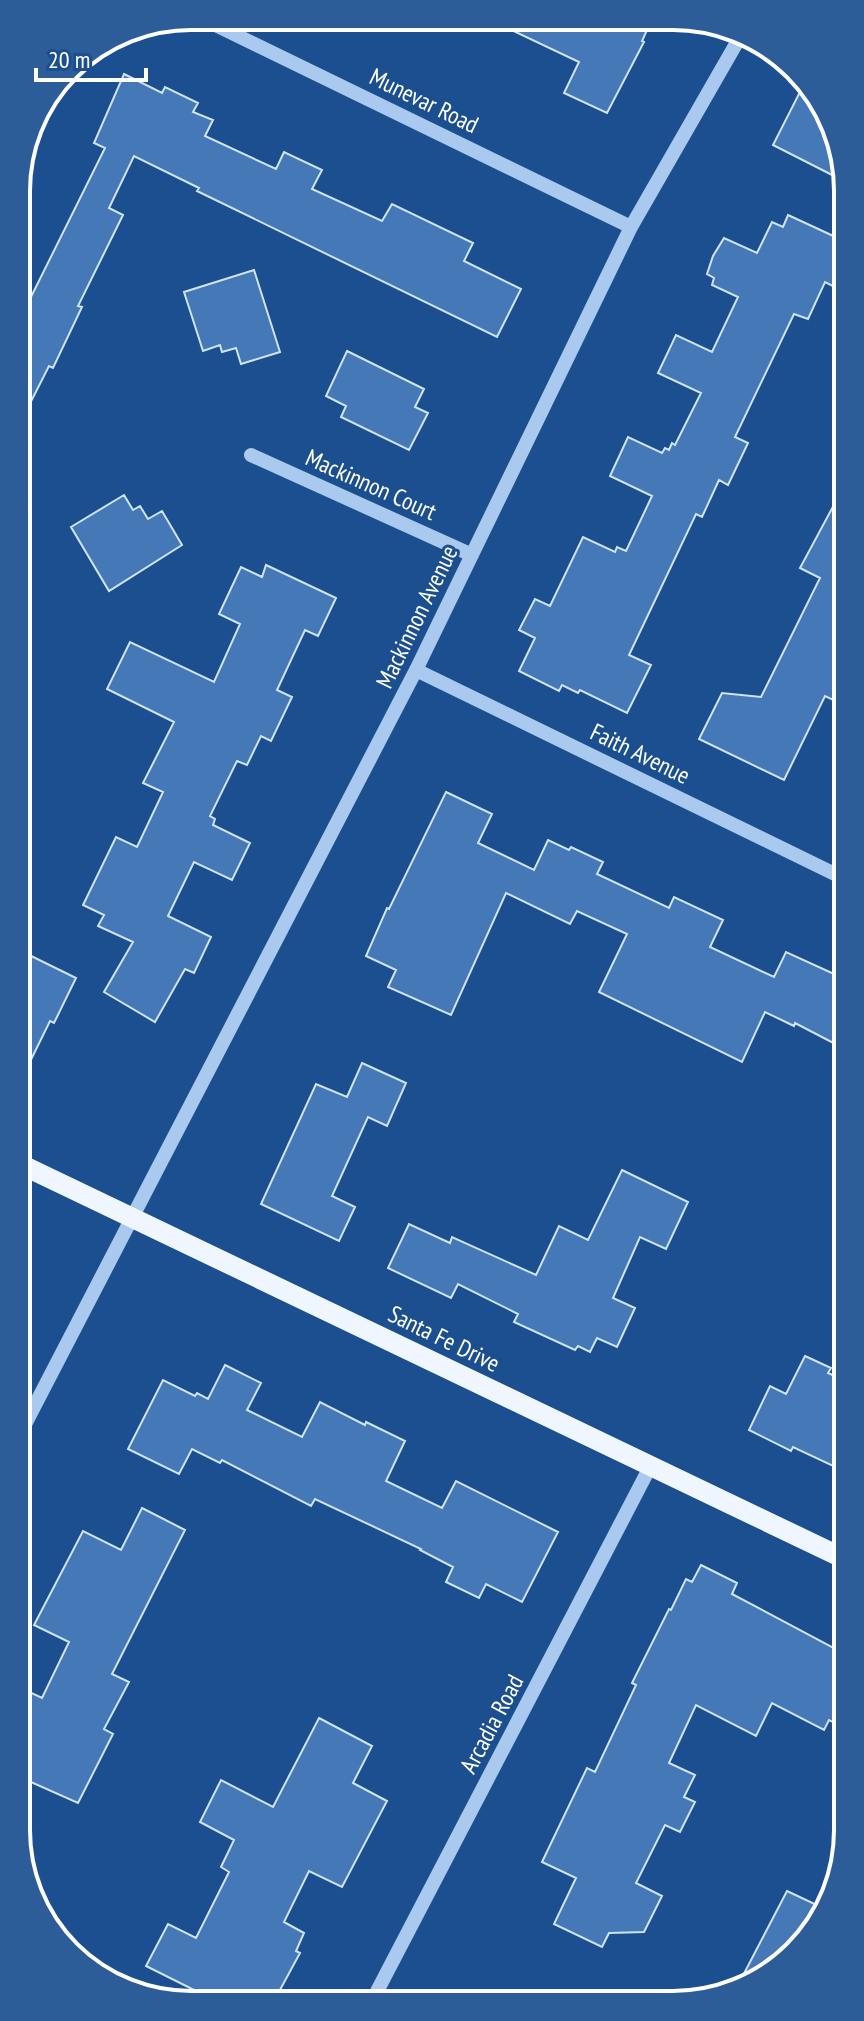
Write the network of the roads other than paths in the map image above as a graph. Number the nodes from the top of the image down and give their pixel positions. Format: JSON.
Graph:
{"nodes":[{"id":1,"x":226,"y":30,"type":"edge"},
{"id":2,"x":736,"y":44,"type":"edge"},
{"id":3,"x":631,"y":227,"type":"junction"},
{"id":4,"x":251,"y":455,"type":"dead end"},
{"id":5,"x":472,"y":555,"type":"junction"},
{"id":6,"x":416,"y":670,"type":"junction"},
{"id":7,"x":834,"y":873,"type":"edge"},
{"id":8,"x":30,"y":1169,"type":"edge"},
{"id":9,"x":132,"y":1217,"type":"junction"},
{"id":10,"x":30,"y":1415,"type":"edge"},
{"id":11,"x":650,"y":1467,"type":"junction"},
{"id":12,"x":834,"y":1554,"type":"edge"},
{"id":13,"x":377,"y":1991,"type":"edge"}],
"edges":[{"from":1,"to":3,"type":"street","name":"Munevar Road"},
{"from":2,"to":3,"type":"street","name":"Mackinnon Avenue"},
{"from":3,"to":5,"type":"street","name":"Mackinnon Avenue"},
{"from":4,"to":5,"type":"street","name":"Mackinnon Court"},
{"from":5,"to":6,"type":"street","name":"Mackinnon Avenue"},
{"from":6,"to":7,"type":"street","name":"Faith Avenue"},
{"from":6,"to":9,"type":"street","name":"Mackinnon Avenue"},
{"from":8,"to":9,"type":"main road","name":"Santa Fe Drive"},
{"from":9,"to":10,"type":"street","name":"Mackinnon Avenue"},
{"from":9,"to":11,"type":"main road","name":"Santa Fe Drive"},
{"from":11,"to":12,"type":"main road","name":"Santa Fe Drive"},
{"from":11,"to":13,"type":"street","name":"Arcadia Road"}]}
